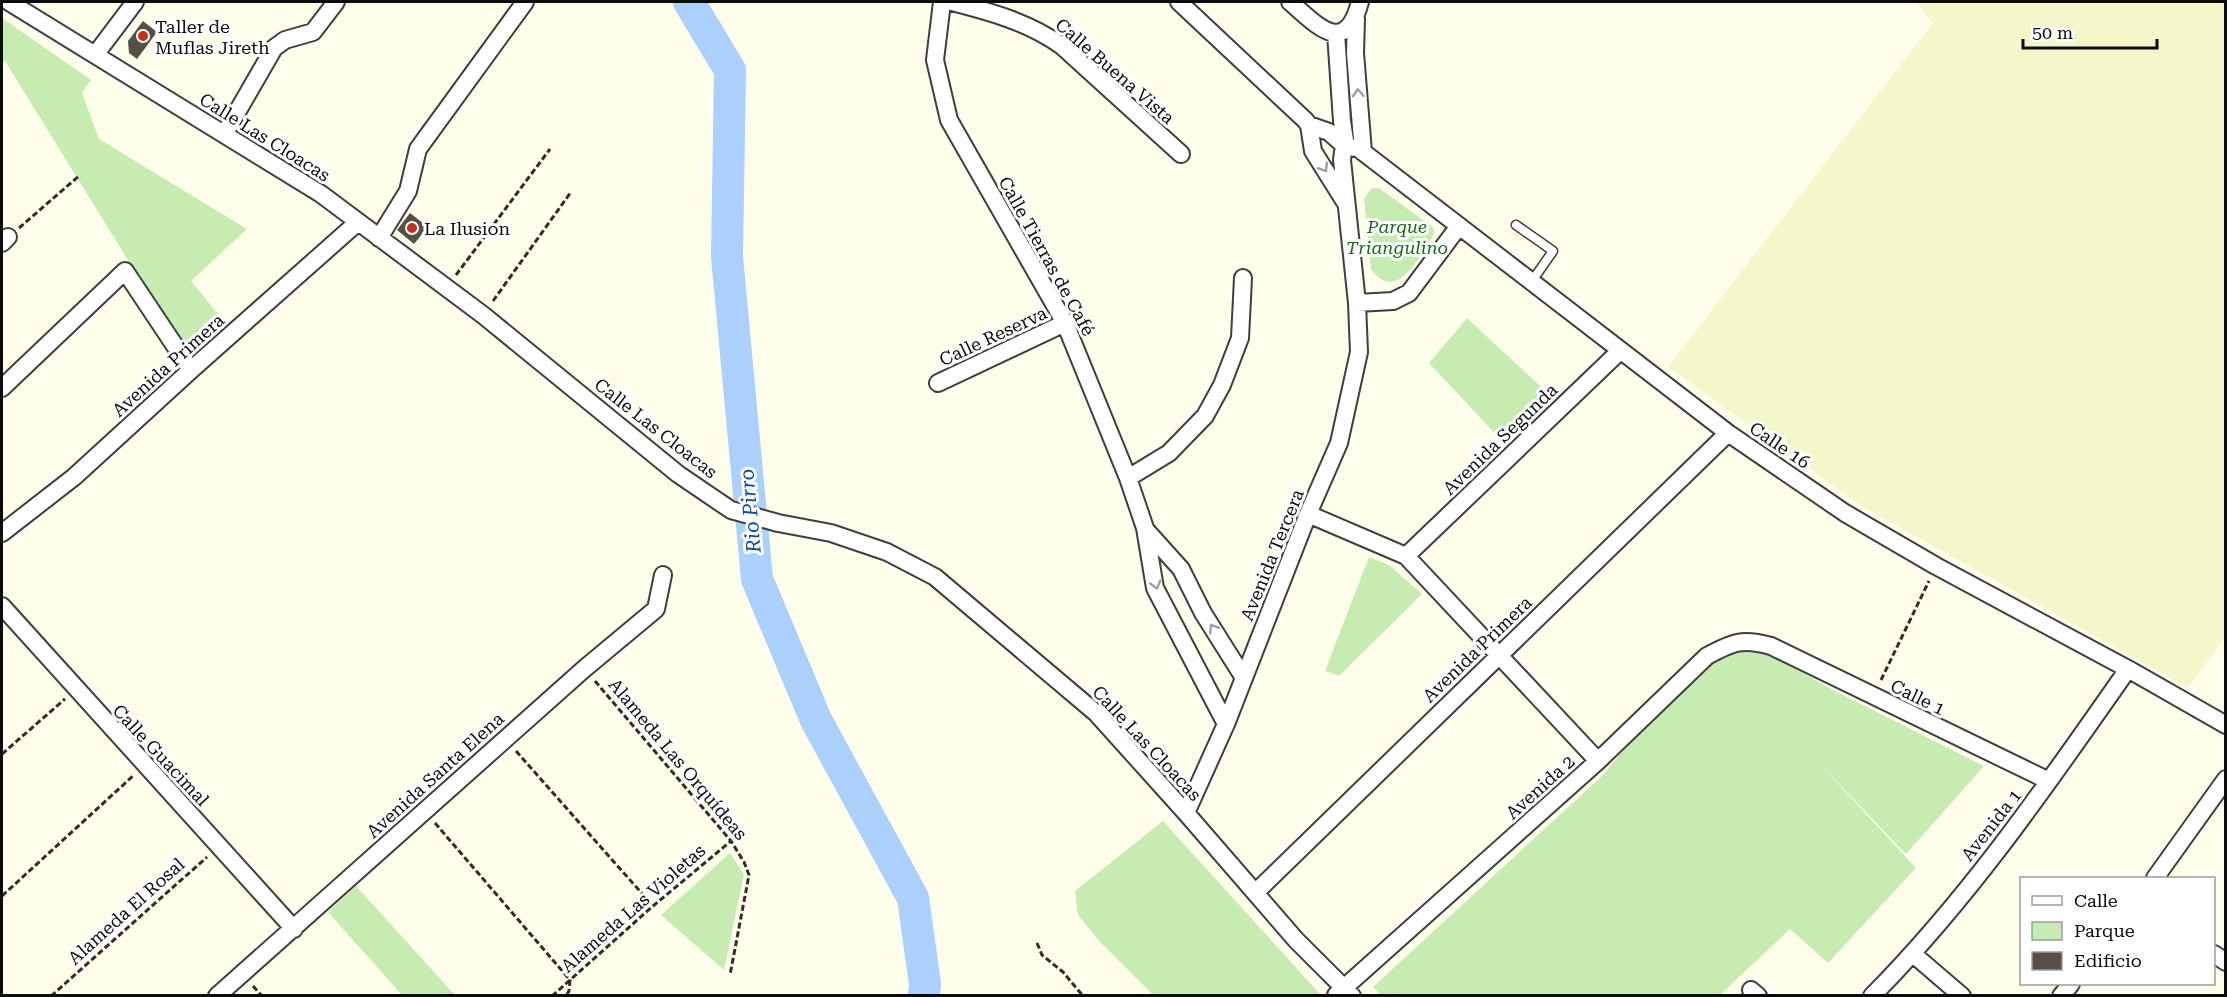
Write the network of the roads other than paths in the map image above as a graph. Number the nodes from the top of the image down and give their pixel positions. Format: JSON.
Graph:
{"nodes":[{"id":1,"x":135,"y":2,"type":"edge"},
{"id":2,"x":336,"y":2,"type":"edge"},
{"id":3,"x":525,"y":2,"type":"edge"},
{"id":4,"x":942,"y":2,"type":"edge"},
{"id":5,"x":952,"y":2,"type":"edge"},
{"id":6,"x":1179,"y":2,"type":"edge"},
{"id":7,"x":1290,"y":2,"type":"edge"},
{"id":8,"x":19,"y":4,"type":"edge"},
{"id":9,"x":1350,"y":20,"type":"edge"},
{"id":10,"x":95,"y":55,"type":"junction"},
{"id":11,"x":1309,"y":125,"type":"junction"},
{"id":12,"x":225,"y":134,"type":"junction"},
{"id":13,"x":1346,"y":147,"type":"junction"},
{"id":14,"x":1363,"y":152,"type":"junction"},
{"id":15,"x":1181,"y":154,"type":"dead end"},
{"id":16,"x":1348,"y":207,"type":"junction"},
{"id":17,"x":358,"y":222,"type":"junction"},
{"id":18,"x":1516,"y":225,"type":"dead end"},
{"id":19,"x":1459,"y":226,"type":"junction"},
{"id":20,"x":379,"y":238,"type":"junction"},
{"id":21,"x":1243,"y":278,"type":"dead end"},
{"id":22,"x":1532,"y":281,"type":"junction"},
{"id":23,"x":1357,"y":303,"type":"junction"},
{"id":24,"x":1065,"y":323,"type":"junction"},
{"id":25,"x":1620,"y":351,"type":"junction"},
{"id":26,"x":191,"y":370,"type":"junction"},
{"id":27,"x":938,"y":384,"type":"dead end"},
{"id":28,"x":2,"y":388,"type":"edge"},
{"id":29,"x":1728,"y":433,"type":"junction"},
{"id":30,"x":1128,"y":478,"type":"junction"},
{"id":31,"x":1308,"y":514,"type":"junction"},
{"id":32,"x":1145,"y":528,"type":"junction"},
{"id":33,"x":2,"y":533,"type":"edge"},
{"id":34,"x":1406,"y":556,"type":"junction"},
{"id":35,"x":663,"y":575,"type":"dead end"},
{"id":36,"x":2,"y":606,"type":"edge"},
{"id":37,"x":1771,"y":646,"type":"joint"},
{"id":38,"x":1498,"y":656,"type":"junction"},
{"id":39,"x":2128,"y":669,"type":"junction"},
{"id":40,"x":1244,"y":678,"type":"junction"},
{"id":41,"x":1226,"y":724,"type":"junction"},
{"id":42,"x":2226,"y":725,"type":"edge"},
{"id":43,"x":1598,"y":761,"type":"junction"},
{"id":44,"x":2226,"y":779,"type":"edge"},
{"id":45,"x":2049,"y":781,"type":"junction"},
{"id":46,"x":1186,"y":813,"type":"junction"},
{"id":47,"x":2156,"y":877,"type":"edge"},
{"id":48,"x":1255,"y":893,"type":"junction"},
{"id":49,"x":294,"y":929,"type":"junction"},
{"id":50,"x":1913,"y":954,"type":"junction"},
{"id":51,"x":1344,"y":993,"type":"edge"},
{"id":52,"x":217,"y":996,"type":"edge"},
{"id":53,"x":1872,"y":996,"type":"edge"},
{"id":54,"x":1962,"y":996,"type":"edge"}],
"edges":[{"from":1,"to":10,"type":"street"},
{"from":2,"to":12,"type":"street"},
{"from":3,"to":20,"type":"street"},
{"from":4,"to":24,"type":"street","name":"Calle Tierras de Café"},
{"from":5,"to":15,"type":"street","name":"Calle Buena Vista"},
{"from":6,"to":11,"type":"street"},
{"from":7,"to":9,"type":"street"},
{"from":8,"to":10,"type":"street","name":"Calle Las Cloacas"},
{"from":9,"to":13,"type":"street","name":"Avenida Tercera"},
{"from":14,"to":9,"type":"street","one_way":true},
{"from":10,"to":12,"type":"street","name":"Calle Las Cloacas"},
{"from":11,"to":13,"type":"street","name":"Calle 16"},
{"from":11,"to":16,"type":"street","one_way":true},
{"from":12,"to":17,"type":"street","name":"Calle Las Cloacas"},
{"from":13,"to":14,"type":"street","name":"Calle 16"},
{"from":13,"to":16,"type":"street","name":"Avenida Tercera"},
{"from":14,"to":19,"type":"street","name":"Calle 16"},
{"from":16,"to":23,"type":"street","name":"Avenida Tercera"},
{"from":17,"to":20,"type":"street","name":"Calle Las Cloacas"},
{"from":17,"to":26,"type":"street","name":"Avenida Primera"},
{"from":18,"to":22,"type":"lane"},
{"from":19,"to":22,"type":"street","name":"Calle 16"},
{"from":19,"to":23,"type":"street"},
{"from":20,"to":46,"type":"street","name":"Calle Las Cloacas"},
{"from":21,"to":30,"type":"street"},
{"from":22,"to":25,"type":"street","name":"Calle 16"},
{"from":23,"to":31,"type":"street","name":"Avenida Tercera"},
{"from":24,"to":27,"type":"street","name":"Calle Reserva"},
{"from":24,"to":30,"type":"street","name":"Calle Tierras de Café"},
{"from":25,"to":29,"type":"street","name":"Calle 16"},
{"from":25,"to":34,"type":"street","name":"Avenida Segunda"},
{"from":26,"to":28,"type":"street"},
{"from":26,"to":33,"type":"street","name":"Avenida Primera"},
{"from":29,"to":38,"type":"street","name":"Avenida Primera"},
{"from":29,"to":39,"type":"street","name":"Calle 16"},
{"from":30,"to":32,"type":"street","name":"Calle Tierras de Café"},
{"from":31,"to":34,"type":"street"},
{"from":31,"to":40,"type":"street","name":"Avenida Tercera"},
{"from":40,"to":32,"type":"street","name":"Calle Tierras de Café","one_way":true},
{"from":32,"to":41,"type":"street","name":"Calle Tierras de Café","one_way":true},
{"from":34,"to":38,"type":"street"},
{"from":35,"to":49,"type":"street","name":"Avenida Santa Elena"},
{"from":36,"to":49,"type":"street","name":"Calle Guacimal"},
{"from":37,"to":43,"type":"street","name":"Avenida 2"},
{"from":37,"to":45,"type":"street","name":"Calle 1"},
{"from":38,"to":43,"type":"street"},
{"from":38,"to":48,"type":"street","name":"Avenida Primera"},
{"from":39,"to":42,"type":"street","name":"Calle 16"},
{"from":39,"to":45,"type":"street","name":"Avenida 1"},
{"from":40,"to":41,"type":"street","name":"Avenida Tercera"},
{"from":41,"to":46,"type":"street","name":"Avenida Tercera"},
{"from":43,"to":51,"type":"street","name":"Avenida 2"},
{"from":44,"to":47,"type":"street"},
{"from":45,"to":50,"type":"street","name":"Avenida 1"},
{"from":46,"to":48,"type":"street","name":"Calle Las Cloacas"},
{"from":48,"to":51,"type":"street","name":"Calle Las Cloacas"},
{"from":49,"to":52,"type":"street","name":"Avenida Santa Elena"},
{"from":50,"to":53,"type":"street","name":"Avenida 1"},
{"from":50,"to":54,"type":"street"}]}
